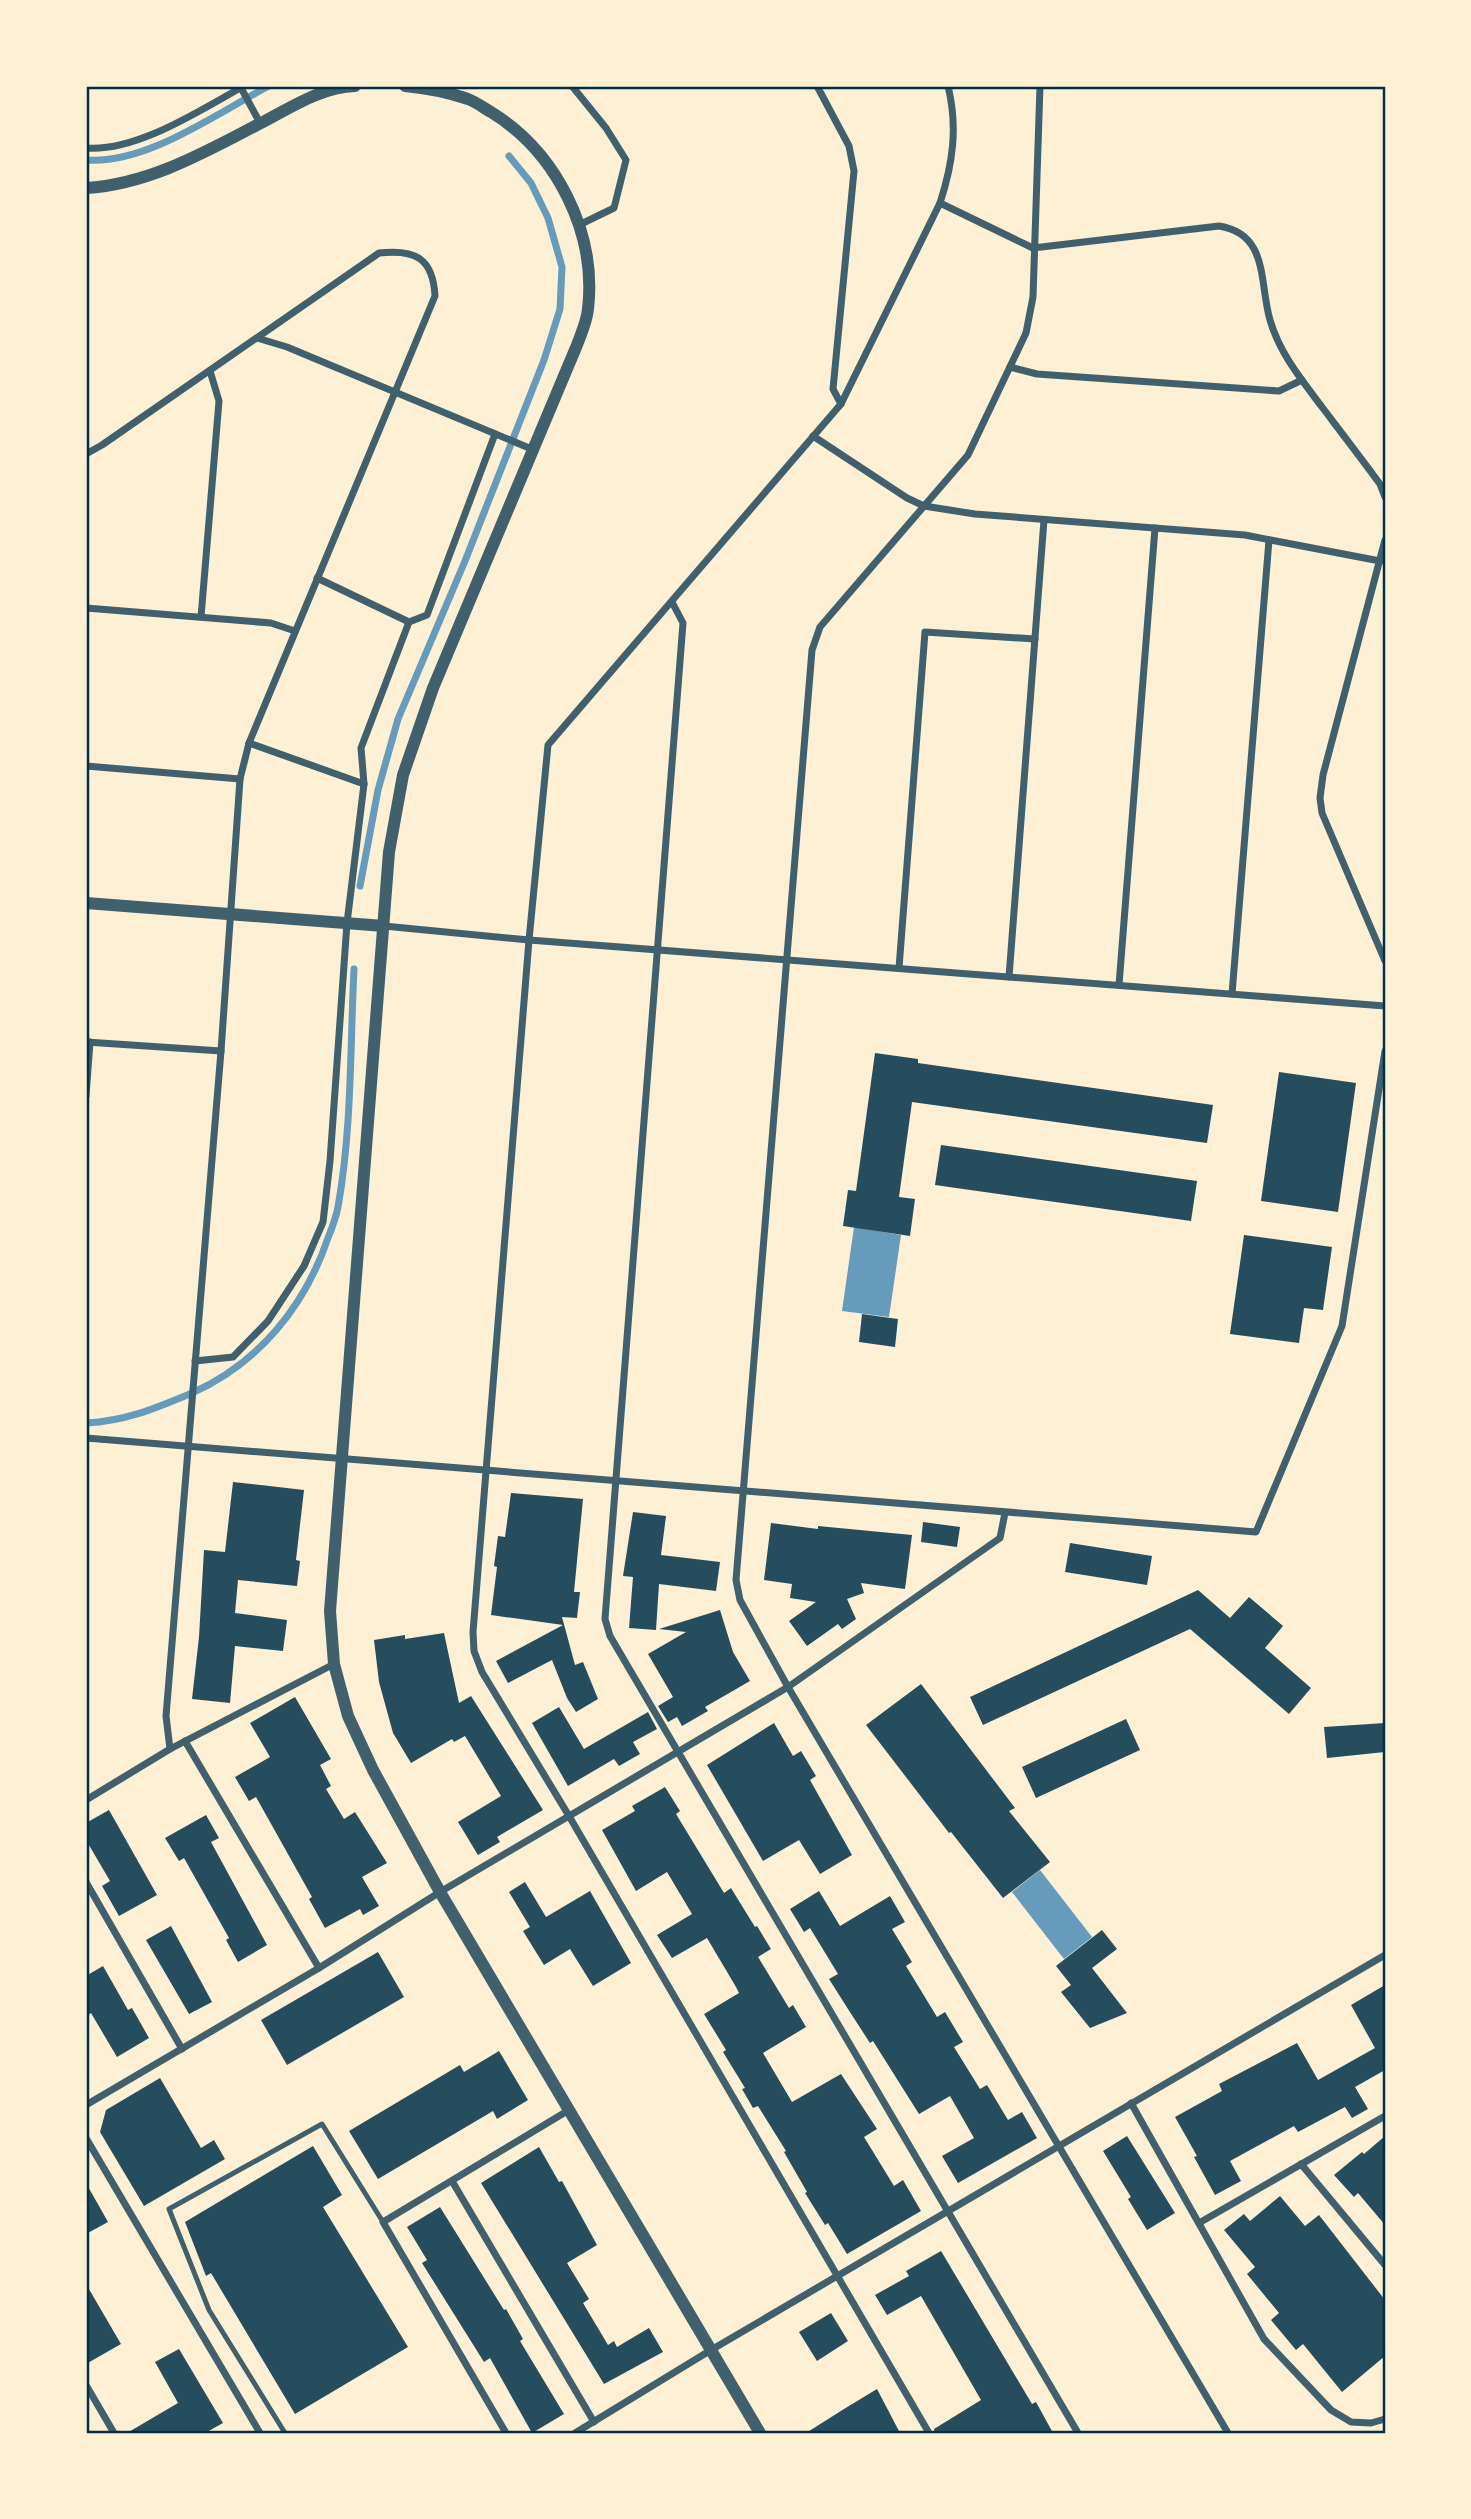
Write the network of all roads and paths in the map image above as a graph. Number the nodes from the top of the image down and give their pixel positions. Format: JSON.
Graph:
{"nodes":[{"id":1,"x":242,"y":86,"type":"edge"},
{"id":2,"x":355,"y":86,"type":"edge"},
{"id":3,"x":405,"y":86,"type":"edge"},
{"id":4,"x":572,"y":86,"type":"edge"},
{"id":5,"x":817,"y":86,"type":"edge"},
{"id":6,"x":947,"y":86,"type":"edge"},
{"id":7,"x":1040,"y":86,"type":"edge"},
{"id":8,"x":260,"y":123,"type":"junction"},
{"id":9,"x":86,"y":148,"type":"edge"},
{"id":10,"x":86,"y":188,"type":"edge"},
{"id":11,"x":940,"y":203,"type":"junction"},
{"id":12,"x":579,"y":225,"type":"junction"},
{"id":13,"x":1033,"y":247,"type":"junction"},
{"id":14,"x":257,"y":338,"type":"junction"},
{"id":15,"x":1010,"y":367,"type":"junction"},
{"id":16,"x":209,"y":371,"type":"junction"},
{"id":17,"x":1302,"y":380,"type":"junction"},
{"id":18,"x":396,"y":391,"type":"junction"},
{"id":19,"x":841,"y":404,"type":"junction"},
{"id":20,"x":495,"y":433,"type":"junction"},
{"id":21,"x":813,"y":436,"type":"junction"},
{"id":22,"x":534,"y":450,"type":"junction"},
{"id":23,"x":86,"y":454,"type":"edge"},
{"id":24,"x":1385,"y":497,"type":"edge"},
{"id":25,"x":925,"y":506,"type":"junction"},
{"id":26,"x":1044,"y":520,"type":"junction"},
{"id":27,"x":1155,"y":528,"type":"junction"},
{"id":28,"x":1269,"y":540,"type":"junction"},
{"id":29,"x":1385,"y":540,"type":"edge"},
{"id":30,"x":1380,"y":561,"type":"junction"},
{"id":31,"x":317,"y":578,"type":"junction"},
{"id":32,"x":672,"y":602,"type":"junction"},
{"id":33,"x":86,"y":608,"type":"edge"},
{"id":34,"x":201,"y":617,"type":"junction"},
{"id":35,"x":409,"y":622,"type":"junction"},
{"id":36,"x":295,"y":631,"type":"junction"},
{"id":37,"x":1035,"y":639,"type":"junction"},
{"id":38,"x":249,"y":743,"type":"junction"},
{"id":39,"x":86,"y":766,"type":"edge"},
{"id":40,"x":240,"y":779,"type":"junction"},
{"id":41,"x":364,"y":784,"type":"junction"},
{"id":42,"x":86,"y":903,"type":"edge"},
{"id":43,"x":230,"y":915,"type":"junction"},
{"id":44,"x":346,"y":923,"type":"junction"},
{"id":45,"x":384,"y":926,"type":"junction"},
{"id":46,"x":529,"y":940,"type":"junction"},
{"id":47,"x":657,"y":949,"type":"junction"},
{"id":48,"x":785,"y":959,"type":"junction"},
{"id":49,"x":1385,"y":961,"type":"edge"},
{"id":50,"x":899,"y":968,"type":"junction"},
{"id":51,"x":1009,"y":977,"type":"junction"},
{"id":52,"x":1119,"y":985,"type":"junction"},
{"id":53,"x":1232,"y":994,"type":"junction"},
{"id":54,"x":1385,"y":1006,"type":"edge"},
{"id":55,"x":88,"y":1042,"type":"edge"},
{"id":56,"x":221,"y":1051,"type":"junction"},
{"id":57,"x":1385,"y":1051,"type":"edge"},
{"id":58,"x":86,"y":1096,"type":"edge"},
{"id":59,"x":195,"y":1360,"type":"junction"},
{"id":60,"x":86,"y":1438,"type":"edge"},
{"id":61,"x":188,"y":1446,"type":"junction"},
{"id":62,"x":341,"y":1460,"type":"junction"},
{"id":63,"x":486,"y":1472,"type":"junction"},
{"id":64,"x":616,"y":1482,"type":"junction"},
{"id":65,"x":742,"y":1492,"type":"junction"},
{"id":66,"x":1005,"y":1513,"type":"junction"},
{"id":67,"x":334,"y":1664,"type":"junction"},
{"id":68,"x":788,"y":1687,"type":"junction"},
{"id":69,"x":185,"y":1741,"type":"junction"},
{"id":70,"x":170,"y":1749,"type":"junction"},
{"id":71,"x":678,"y":1752,"type":"junction"},
{"id":72,"x":86,"y":1800,"type":"edge"},
{"id":73,"x":569,"y":1816,"type":"junction"},
{"id":74,"x":86,"y":1882,"type":"edge"},
{"id":75,"x":440,"y":1892,"type":"junction"},
{"id":76,"x":1385,"y":1955,"type":"edge"},
{"id":77,"x":319,"y":1969,"type":"junction"},
{"id":78,"x":182,"y":2049,"type":"junction"},
{"id":79,"x":1131,"y":2103,"type":"junction"},
{"id":80,"x":86,"y":2105,"type":"edge"},
{"id":81,"x":569,"y":2110,"type":"junction"},
{"id":82,"x":1385,"y":2116,"type":"edge"},
{"id":83,"x":86,"y":2138,"type":"edge"},
{"id":84,"x":1058,"y":2146,"type":"junction"},
{"id":85,"x":1301,"y":2164,"type":"junction"},
{"id":86,"x":452,"y":2181,"type":"junction"},
{"id":87,"x":948,"y":2211,"type":"junction"},
{"id":88,"x":383,"y":2222,"type":"junction"},
{"id":89,"x":1199,"y":2223,"type":"junction"},
{"id":90,"x":1385,"y":2265,"type":"edge"},
{"id":91,"x":837,"y":2275,"type":"junction"},
{"id":92,"x":711,"y":2350,"type":"junction"},
{"id":93,"x":86,"y":2385,"type":"edge"},
{"id":94,"x":1385,"y":2419,"type":"edge"},
{"id":95,"x":594,"y":2422,"type":"junction"},
{"id":96,"x":581,"y":2432,"type":"edge"},
{"id":97,"x":114,"y":2433,"type":"edge"},
{"id":98,"x":260,"y":2433,"type":"edge"},
{"id":99,"x":285,"y":2433,"type":"edge"},
{"id":100,"x":506,"y":2433,"type":"edge"},
{"id":101,"x":760,"y":2433,"type":"edge"},
{"id":102,"x":929,"y":2433,"type":"edge"},
{"id":103,"x":1078,"y":2433,"type":"edge"},
{"id":104,"x":1228,"y":2433,"type":"edge"}],
"edges":[{"from":1,"to":8,"type":"street"},
{"from":1,"to":9,"type":"street"},
{"from":2,"to":8,"type":"street"},
{"from":3,"to":12,"type":"street"},
{"from":4,"to":12,"type":"street"},
{"from":5,"to":19,"type":"street"},
{"from":6,"to":11,"type":"street"},
{"from":7,"to":13,"type":"street"},
{"from":8,"to":10,"type":"street"},
{"from":11,"to":13,"type":"street"},
{"from":11,"to":19,"type":"street"},
{"from":12,"to":22,"type":"street"},
{"from":13,"to":15,"type":"street"},
{"from":13,"to":17,"type":"street"},
{"from":14,"to":16,"type":"street"},
{"from":14,"to":18,"type":"street"},
{"from":14,"to":18,"type":"street"},
{"from":15,"to":17,"type":"street"},
{"from":15,"to":25,"type":"street"},
{"from":16,"to":23,"type":"street"},
{"from":16,"to":34,"type":"street"},
{"from":17,"to":24,"type":"street"},
{"from":18,"to":20,"type":"street"},
{"from":18,"to":31,"type":"street"},
{"from":19,"to":21,"type":"street"},
{"from":20,"to":22,"type":"street"},
{"from":20,"to":35,"type":"street"},
{"from":21,"to":25,"type":"street"},
{"from":21,"to":32,"type":"street"},
{"from":22,"to":45,"type":"street"},
{"from":25,"to":26,"type":"street"},
{"from":25,"to":48,"type":"street"},
{"from":26,"to":27,"type":"street"},
{"from":26,"to":37,"type":"street"},
{"from":27,"to":28,"type":"street"},
{"from":27,"to":52,"type":"street"},
{"from":28,"to":30,"type":"street"},
{"from":28,"to":53,"type":"street"},
{"from":29,"to":30,"type":"street"},
{"from":30,"to":49,"type":"street"},
{"from":31,"to":35,"type":"street"},
{"from":31,"to":36,"type":"street"},
{"from":32,"to":46,"type":"street"},
{"from":32,"to":47,"type":"street"},
{"from":33,"to":34,"type":"street"},
{"from":34,"to":36,"type":"street"},
{"from":35,"to":41,"type":"street"},
{"from":36,"to":38,"type":"street"},
{"from":37,"to":50,"type":"street"},
{"from":37,"to":51,"type":"street"},
{"from":38,"to":40,"type":"street"},
{"from":38,"to":41,"type":"street"},
{"from":39,"to":40,"type":"street"},
{"from":40,"to":43,"type":"street"},
{"from":41,"to":44,"type":"street"},
{"from":42,"to":43,"type":"street"},
{"from":43,"to":44,"type":"street"},
{"from":43,"to":56,"type":"street"},
{"from":44,"to":45,"type":"street"},
{"from":44,"to":59,"type":"street"},
{"from":45,"to":46,"type":"street"},
{"from":45,"to":62,"type":"street"},
{"from":46,"to":47,"type":"street"},
{"from":46,"to":63,"type":"street"},
{"from":47,"to":48,"type":"street"},
{"from":47,"to":64,"type":"street"},
{"from":48,"to":50,"type":"street"},
{"from":48,"to":65,"type":"street"},
{"from":50,"to":51,"type":"street"},
{"from":51,"to":52,"type":"street"},
{"from":52,"to":53,"type":"street"},
{"from":53,"to":54,"type":"street"},
{"from":55,"to":56,"type":"street"},
{"from":55,"to":58,"type":"street"},
{"from":56,"to":59,"type":"street"},
{"from":57,"to":66,"type":"street"},
{"from":59,"to":61,"type":"street"},
{"from":60,"to":61,"type":"street"},
{"from":61,"to":62,"type":"street"},
{"from":61,"to":70,"type":"street"},
{"from":62,"to":63,"type":"street"},
{"from":62,"to":67,"type":"street"},
{"from":63,"to":64,"type":"street"},
{"from":63,"to":73,"type":"street"},
{"from":64,"to":65,"type":"street"},
{"from":64,"to":71,"type":"street"},
{"from":65,"to":66,"type":"street"},
{"from":65,"to":68,"type":"street"},
{"from":66,"to":68,"type":"street"},
{"from":67,"to":69,"type":"street"},
{"from":67,"to":75,"type":"street"},
{"from":68,"to":71,"type":"street"},
{"from":68,"to":84,"type":"street"},
{"from":69,"to":70,"type":"street"},
{"from":69,"to":77,"type":"street"},
{"from":70,"to":72,"type":"street"},
{"from":71,"to":73,"type":"street"},
{"from":71,"to":87,"type":"street"},
{"from":73,"to":75,"type":"street"},
{"from":73,"to":91,"type":"street"},
{"from":74,"to":78,"type":"street"},
{"from":75,"to":77,"type":"street"},
{"from":75,"to":81,"type":"street"},
{"from":76,"to":79,"type":"street"},
{"from":77,"to":78,"type":"street"},
{"from":78,"to":80,"type":"street"},
{"from":79,"to":84,"type":"street"},
{"from":79,"to":89,"type":"street"},
{"from":81,"to":86,"type":"street"},
{"from":81,"to":92,"type":"street"},
{"from":82,"to":85,"type":"street"},
{"from":83,"to":98,"type":"street"},
{"from":84,"to":87,"type":"street"},
{"from":84,"to":104,"type":"street"},
{"from":85,"to":89,"type":"street"},
{"from":85,"to":90,"type":"street"},
{"from":86,"to":88,"type":"street"},
{"from":86,"to":95,"type":"street"},
{"from":87,"to":91,"type":"street"},
{"from":87,"to":103,"type":"street"},
{"from":88,"to":99,"type":"lane"},
{"from":88,"to":100,"type":"street"},
{"from":89,"to":94,"type":"street"},
{"from":91,"to":92,"type":"street"},
{"from":91,"to":102,"type":"street"},
{"from":92,"to":95,"type":"street"},
{"from":92,"to":101,"type":"street"},
{"from":93,"to":97,"type":"street"},
{"from":95,"to":96,"type":"street"}]}
